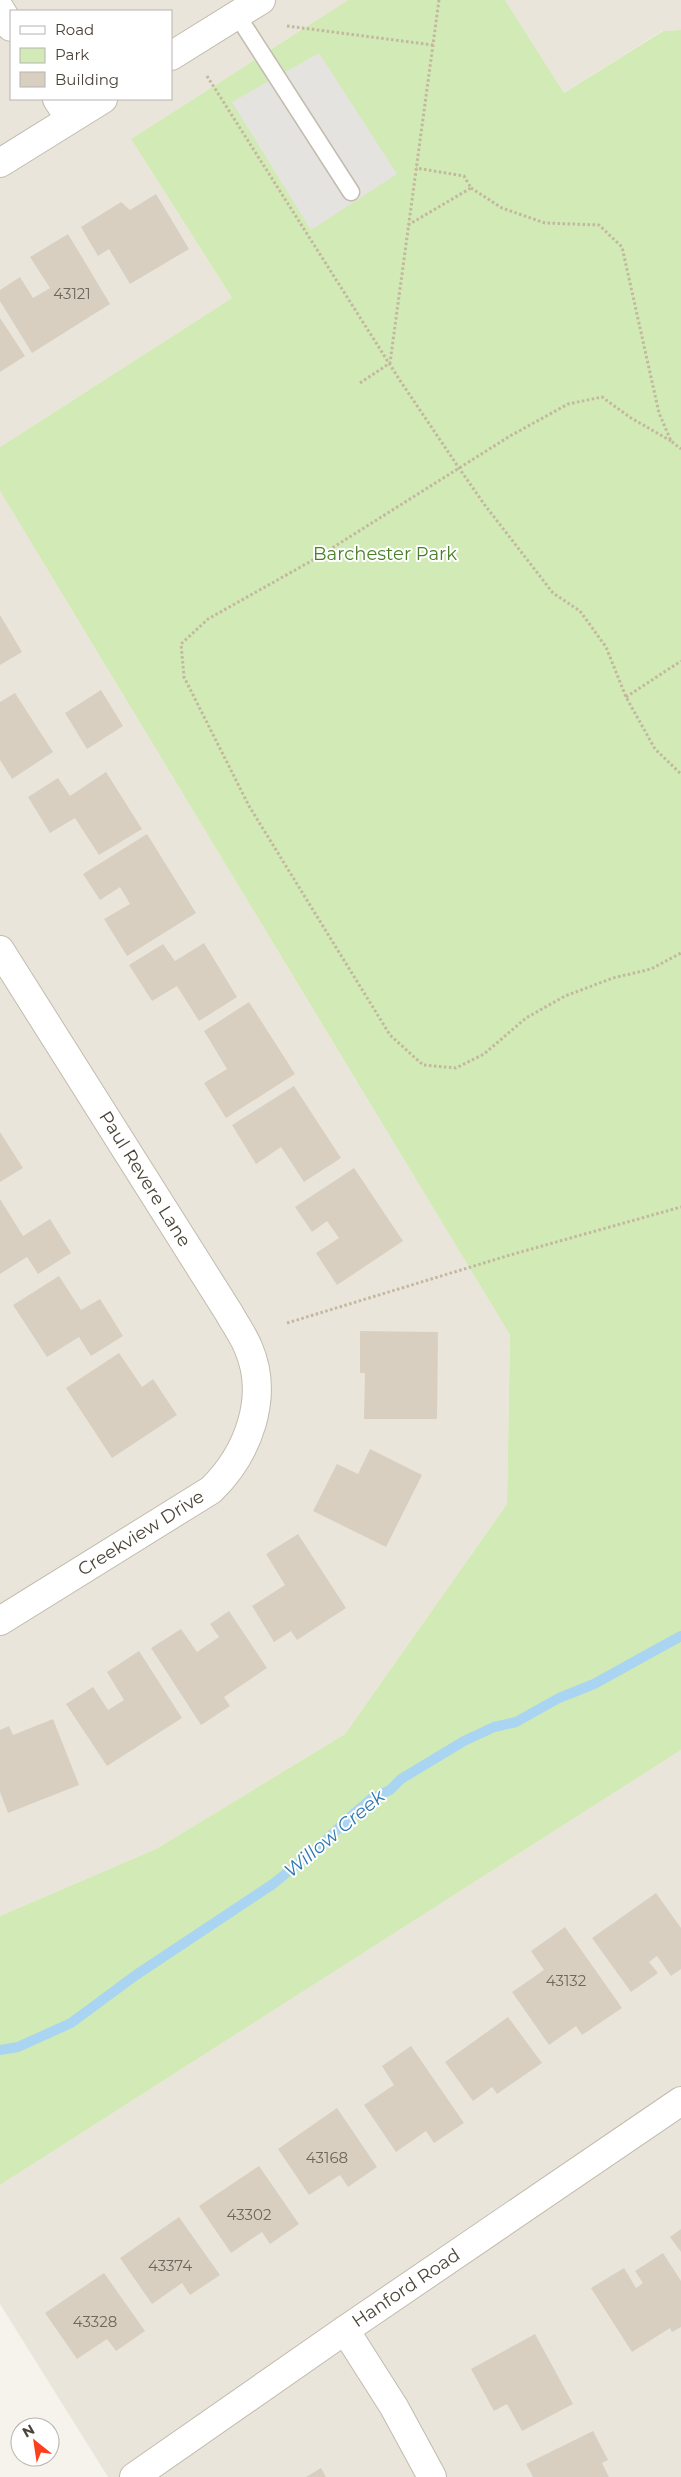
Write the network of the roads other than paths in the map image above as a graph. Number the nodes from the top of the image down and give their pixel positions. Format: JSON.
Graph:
{"nodes":[{"id":1,"x":261,"y":0,"type":"edge"},
{"id":2,"x":0,"y":9,"type":"edge"},
{"id":3,"x":237,"y":15,"type":"junction"},
{"id":4,"x":10,"y":24,"type":"edge"},
{"id":5,"x":172,"y":55,"type":"edge"},
{"id":6,"x":99,"y":100,"type":"edge"},
{"id":7,"x":63,"y":109,"type":"edge"},
{"id":8,"x":0,"y":163,"type":"edge"},
{"id":9,"x":351,"y":192,"type":"dead end"},
{"id":10,"x":0,"y":950,"type":"edge"},
{"id":11,"x":254,"y":1420,"type":"joint"},
{"id":12,"x":0,"y":1621,"type":"edge"},
{"id":13,"x":681,"y":2101,"type":"edge"},
{"id":14,"x":345,"y":2330,"type":"junction"},
{"id":15,"x":134,"y":2477,"type":"edge"},
{"id":16,"x":432,"y":2477,"type":"edge"}],
"edges":[{"from":1,"to":3,"type":"street"},
{"from":2,"to":4,"type":"street"},
{"from":3,"to":5,"type":"street"},
{"from":3,"to":9,"type":"lane"},
{"from":6,"to":7,"type":"street"},
{"from":7,"to":8,"type":"street"},
{"from":10,"to":11,"type":"street","name":"Paul Revere Lane"},
{"from":11,"to":12,"type":"street","name":"Creekview Drive"},
{"from":13,"to":14,"type":"street","name":"Hanford Road"},
{"from":14,"to":15,"type":"street","name":"Hanford Road"},
{"from":14,"to":16,"type":"street"}]}
